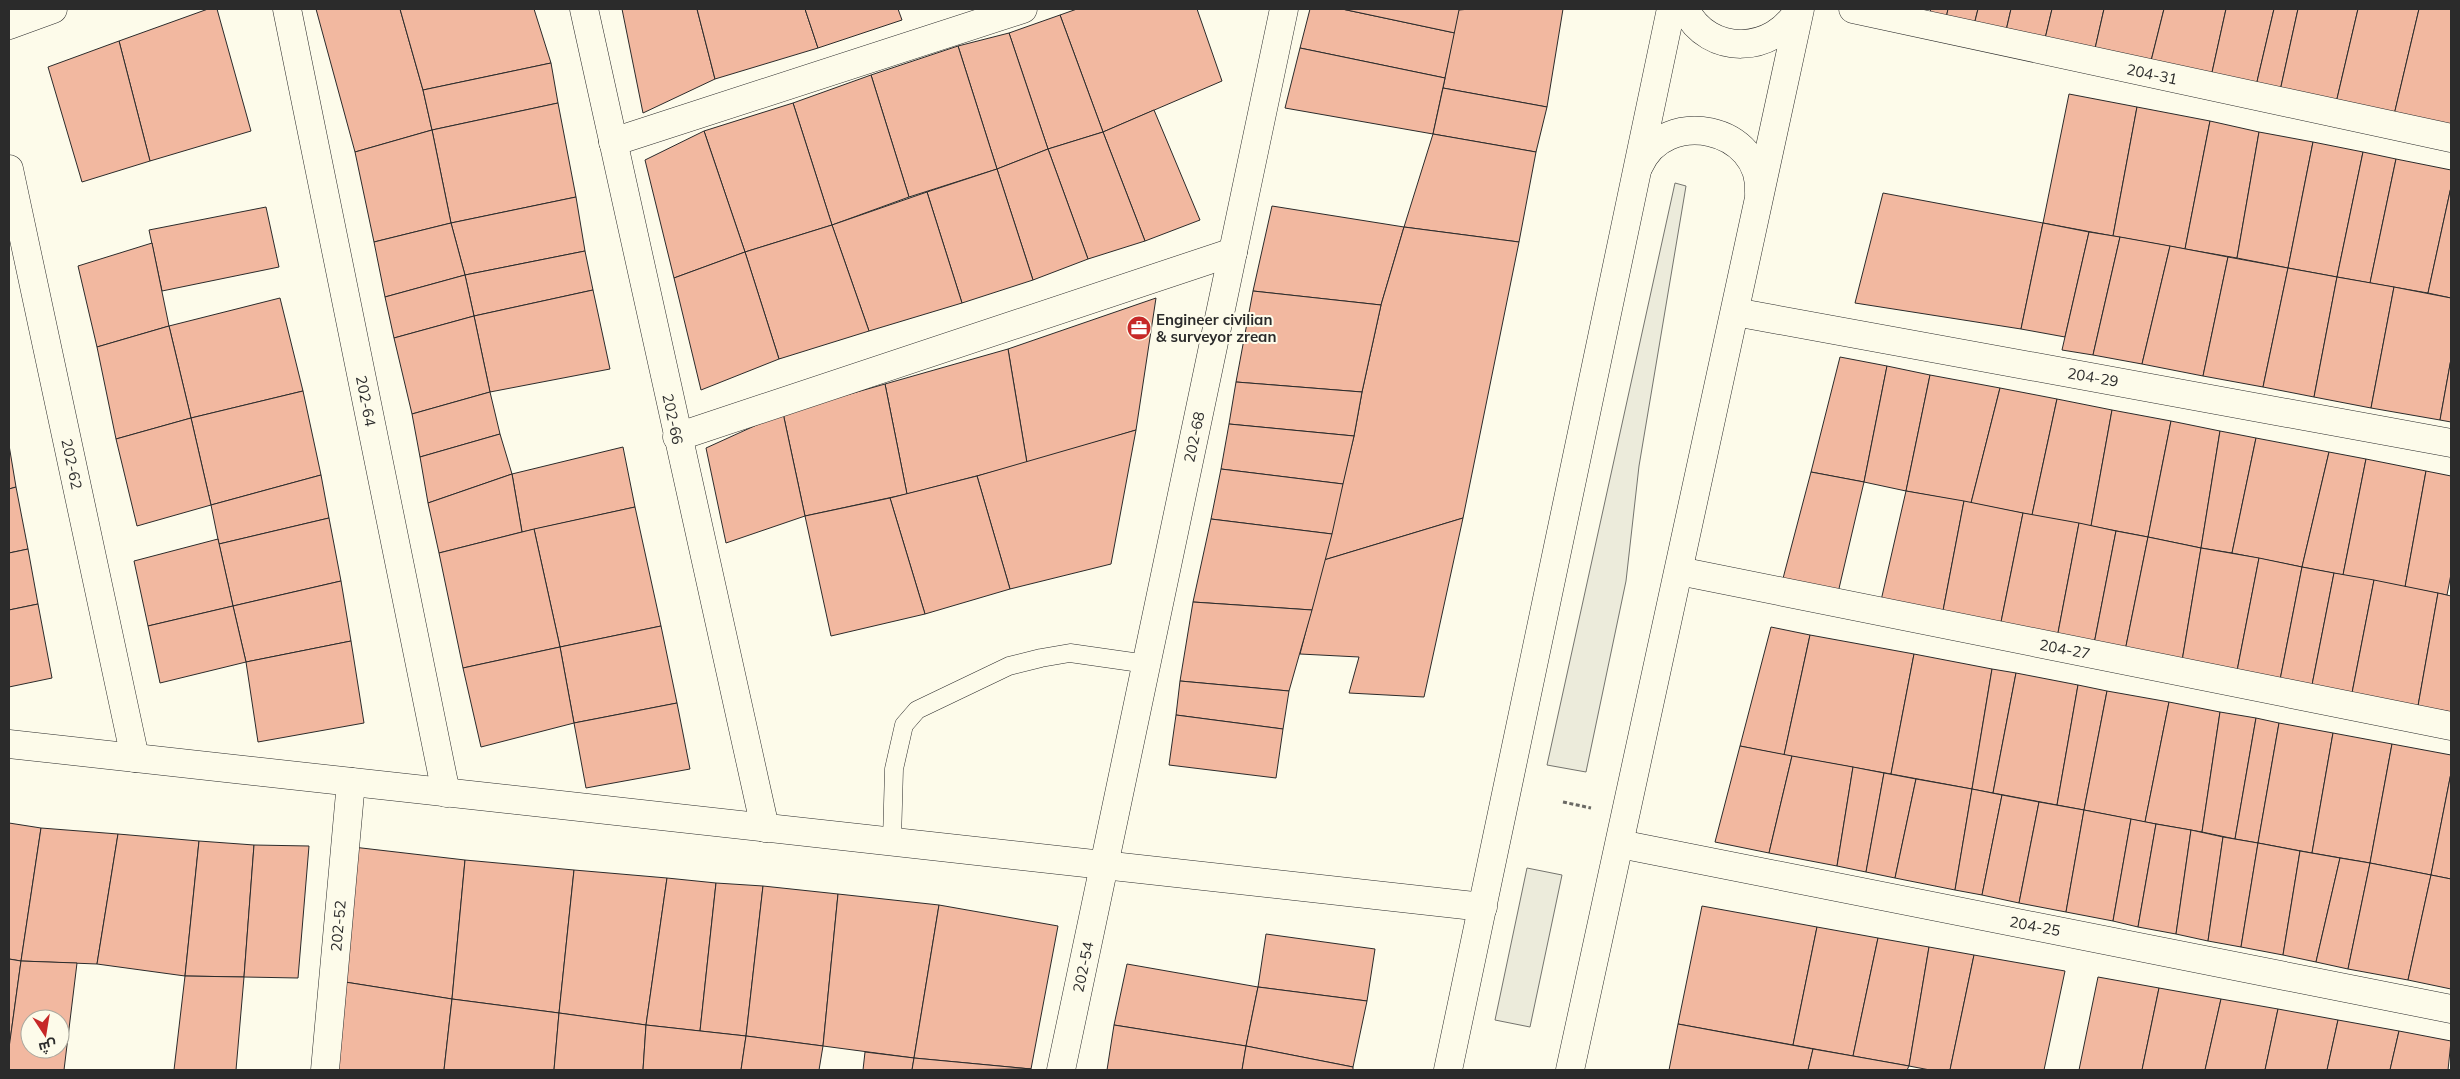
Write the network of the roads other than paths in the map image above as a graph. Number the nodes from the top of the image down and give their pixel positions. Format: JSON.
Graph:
{"nodes":[{"id":1,"x":53,"y":9,"type":"edge"},
{"id":2,"x":287,"y":9,"type":"edge"},
{"id":3,"x":584,"y":9,"type":"edge"},
{"id":4,"x":1023,"y":9,"type":"edge"},
{"id":5,"x":1284,"y":9,"type":"edge"},
{"id":6,"x":1671,"y":9,"type":"edge"},
{"id":7,"x":1685,"y":9,"type":"edge"},
{"id":8,"x":1800,"y":9,"type":"edge"},
{"id":9,"x":1853,"y":9,"type":"edge"},
{"id":10,"x":9,"y":25,"type":"edge"},
{"id":11,"x":2451,"y":138,"type":"edge"},
{"id":12,"x":612,"y":142,"type":"junction"},
{"id":13,"x":9,"y":170,"type":"edge"},
{"id":14,"x":1637,"y":174,"type":"junction"},
{"id":15,"x":1758,"y":210,"type":"junction"},
{"id":16,"x":1233,"y":252,"type":"junction"},
{"id":17,"x":1735,"y":312,"type":"junction"},
{"id":18,"x":677,"y":437,"type":"junction"},
{"id":19,"x":2451,"y":443,"type":"edge"},
{"id":20,"x":1678,"y":572,"type":"junction"},
{"id":21,"x":1147,"y":664,"type":"junction"},
{"id":22,"x":2451,"y":726,"type":"edge"},
{"id":23,"x":9,"y":744,"type":"edge"},
{"id":24,"x":135,"y":758,"type":"junction"},
{"id":25,"x":351,"y":782,"type":"junction"},
{"id":26,"x":446,"y":793,"type":"junction"},
{"id":27,"x":765,"y":828,"type":"junction"},
{"id":28,"x":892,"y":840,"type":"junction"},
{"id":29,"x":1620,"y":844,"type":"junction"},
{"id":30,"x":1104,"y":865,"type":"junction"},
{"id":31,"x":1483,"y":906,"type":"junction"},
{"id":32,"x":2451,"y":1009,"type":"edge"},
{"id":33,"x":325,"y":1070,"type":"edge"},
{"id":34,"x":1061,"y":1070,"type":"edge"},
{"id":35,"x":1448,"y":1070,"type":"edge"},
{"id":36,"x":1570,"y":1070,"type":"edge"}],
"edges":[{"from":1,"to":10,"type":"main road"},
{"from":2,"to":26,"type":"main road","name":"202-64"},
{"from":3,"to":12,"type":"main road","name":"202-66"},
{"from":4,"to":12,"type":"main road"},
{"from":5,"to":16,"type":"main road","name":"202-68"},
{"from":6,"to":14,"type":"main road"},
{"from":7,"to":8,"type":"main road"},
{"from":8,"to":15,"type":"main road"},
{"from":9,"to":11,"type":"main road","name":"204-31"},
{"from":12,"to":18,"type":"main road","name":"202-66"},
{"from":13,"to":24,"type":"main road","name":"202-62"},
{"from":14,"to":15,"type":"main road"},
{"from":14,"to":31,"type":"main road"},
{"from":15,"to":17,"type":"main road"},
{"from":16,"to":18,"type":"main road"},
{"from":16,"to":21,"type":"main road","name":"202-68"},
{"from":17,"to":19,"type":"main road","name":"204-29"},
{"from":17,"to":20,"type":"main road"},
{"from":18,"to":27,"type":"main road","name":"202-66"},
{"from":20,"to":22,"type":"main road","name":"204-27"},
{"from":20,"to":29,"type":"main road"},
{"from":21,"to":28,"type":"lane"},
{"from":21,"to":30,"type":"main road","name":"202-68"},
{"from":23,"to":24,"type":"main road"},
{"from":24,"to":25,"type":"main road"},
{"from":25,"to":26,"type":"main road"},
{"from":25,"to":33,"type":"main road","name":"202-52"},
{"from":26,"to":27,"type":"main road"},
{"from":27,"to":28,"type":"main road"},
{"from":28,"to":30,"type":"main road"},
{"from":29,"to":32,"type":"main road","name":"204-25"},
{"from":29,"to":36,"type":"main road"},
{"from":30,"to":31,"type":"main road"},
{"from":30,"to":34,"type":"main road","name":"202-54"},
{"from":31,"to":35,"type":"main road"}]}
